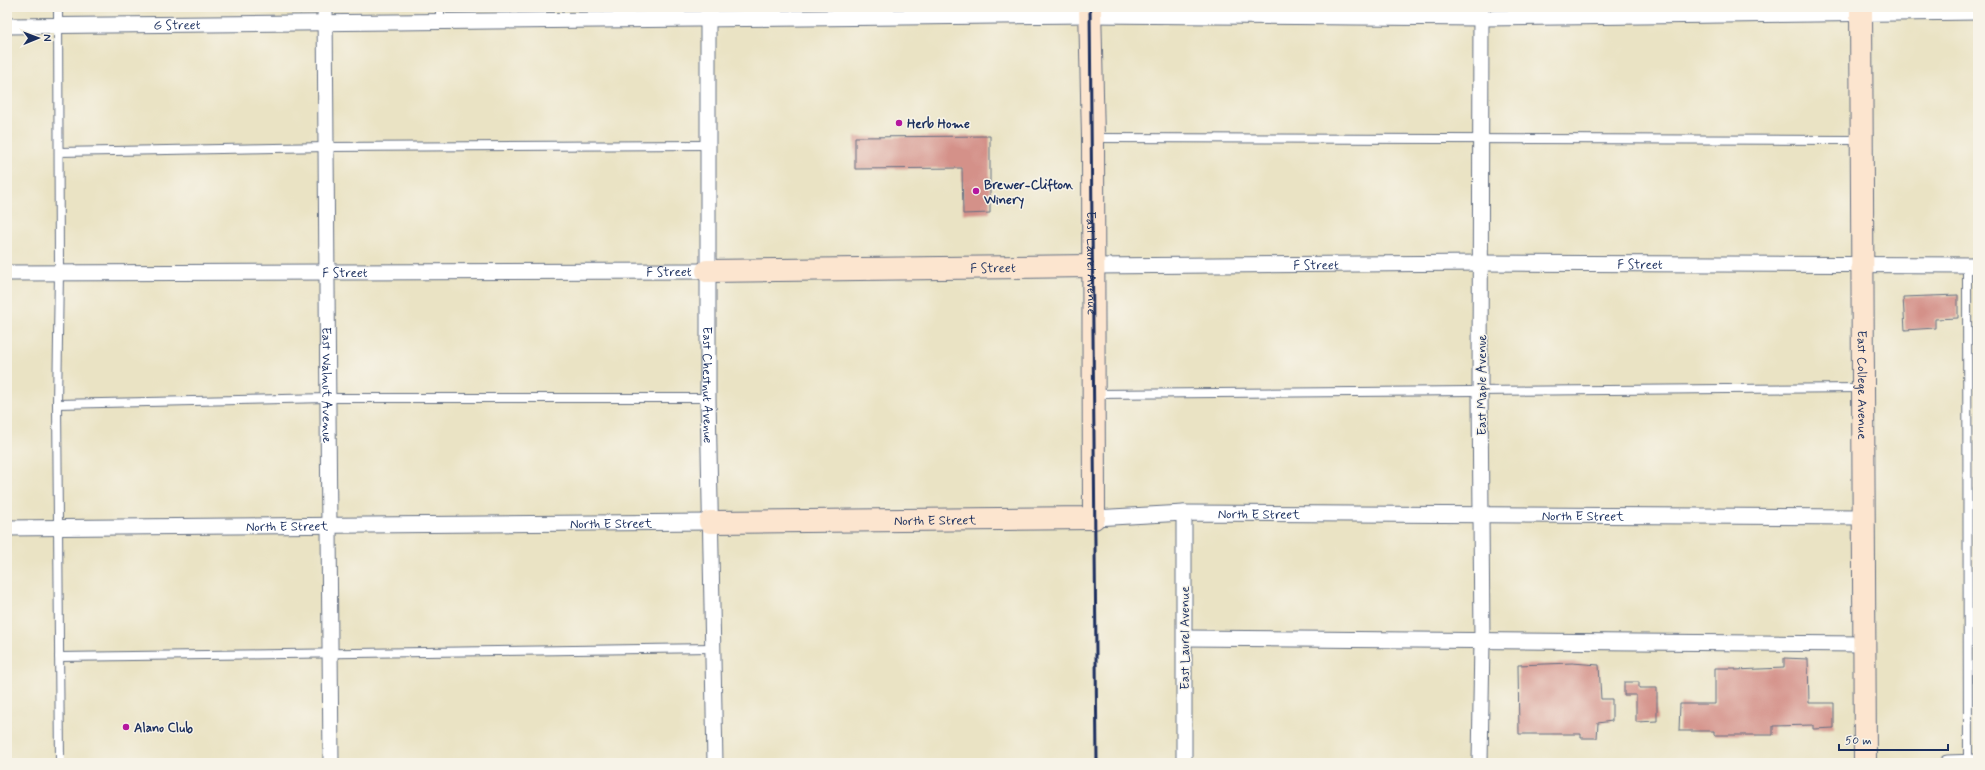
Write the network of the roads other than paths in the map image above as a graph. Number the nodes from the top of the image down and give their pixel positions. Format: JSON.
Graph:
{"nodes":[{"id":1,"x":58,"y":7,"type":"edge"},
{"id":2,"x":325,"y":7,"type":"edge"},
{"id":3,"x":1861,"y":10,"type":"edge"},
{"id":4,"x":1090,"y":11,"type":"edge"},
{"id":5,"x":1482,"y":12,"type":"edge"},
{"id":6,"x":1978,"y":12,"type":"edge"},
{"id":7,"x":708,"y":13,"type":"edge"},
{"id":8,"x":440,"y":14,"type":"edge"},
{"id":9,"x":325,"y":22,"type":"junction"},
{"id":10,"x":58,"y":24,"type":"junction"},
{"id":11,"x":7,"y":26,"type":"edge"},
{"id":12,"x":1092,"y":138,"type":"junction"},
{"id":13,"x":1480,"y":140,"type":"junction"},
{"id":14,"x":1861,"y":140,"type":"junction"},
{"id":15,"x":707,"y":145,"type":"junction"},
{"id":16,"x":327,"y":147,"type":"junction"},
{"id":17,"x":59,"y":152,"type":"junction"},
{"id":18,"x":1481,"y":263,"type":"junction"},
{"id":19,"x":1861,"y":264,"type":"junction"},
{"id":20,"x":1972,"y":265,"type":"edge"},
{"id":21,"x":1092,"y":266,"type":"junction"},
{"id":22,"x":707,"y":271,"type":"junction"},
{"id":23,"x":7,"y":273,"type":"edge"},
{"id":24,"x":59,"y":273,"type":"junction"},
{"id":25,"x":328,"y":273,"type":"junction"},
{"id":26,"x":1862,"y":388,"type":"junction"},
{"id":27,"x":1480,"y":392,"type":"junction"},
{"id":28,"x":1093,"y":394,"type":"junction"},
{"id":29,"x":328,"y":398,"type":"junction"},
{"id":30,"x":708,"y":398,"type":"junction"},
{"id":31,"x":57,"y":404,"type":"junction"},
{"id":32,"x":1482,"y":513,"type":"junction"},
{"id":33,"x":1184,"y":514,"type":"junction"},
{"id":34,"x":1862,"y":517,"type":"junction"},
{"id":35,"x":1094,"y":518,"type":"junction"},
{"id":36,"x":710,"y":522,"type":"junction"},
{"id":37,"x":327,"y":526,"type":"junction"},
{"id":38,"x":58,"y":527,"type":"junction"},
{"id":39,"x":7,"y":528,"type":"edge"},
{"id":40,"x":1185,"y":638,"type":"junction"},
{"id":41,"x":1482,"y":641,"type":"junction"},
{"id":42,"x":1864,"y":644,"type":"junction"},
{"id":43,"x":713,"y":648,"type":"junction"},
{"id":44,"x":329,"y":654,"type":"junction"},
{"id":45,"x":59,"y":657,"type":"junction"},
{"id":46,"x":1973,"y":762,"type":"edge"},
{"id":47,"x":60,"y":763,"type":"edge"},
{"id":48,"x":331,"y":763,"type":"edge"},
{"id":49,"x":715,"y":763,"type":"edge"},
{"id":50,"x":1184,"y":763,"type":"edge"},
{"id":51,"x":1480,"y":763,"type":"edge"},
{"id":52,"x":1865,"y":763,"type":"edge"},
{"id":53,"x":1947,"y":763,"type":"edge"}],
"edges":[{"from":1,"to":10,"type":"lane"},
{"from":2,"to":9,"type":"street","name":"East Walnut Avenue"},
{"from":3,"to":5,"type":"street","name":"G Street"},
{"from":3,"to":6,"type":"street","name":"G Street"},
{"from":3,"to":14,"type":"street","name":"East College Avenue"},
{"from":4,"to":5,"type":"street","name":"G Street"},
{"from":4,"to":7,"type":"street","name":"G Street"},
{"from":4,"to":12,"type":"street","name":"East Laurel Avenue"},
{"from":5,"to":13,"type":"street","name":"East Maple Avenue"},
{"from":7,"to":8,"type":"street","name":"G Street"},
{"from":7,"to":15,"type":"street","name":"East Chestnut Avenue"},
{"from":8,"to":9,"type":"street","name":"G Street"},
{"from":9,"to":10,"type":"street","name":"G Street"},
{"from":9,"to":16,"type":"street","name":"East Walnut Avenue"},
{"from":10,"to":11,"type":"street","name":"G Street"},
{"from":10,"to":17,"type":"lane"},
{"from":12,"to":13,"type":"lane"},
{"from":12,"to":21,"type":"street","name":"East Laurel Avenue"},
{"from":13,"to":14,"type":"lane"},
{"from":13,"to":18,"type":"street","name":"East Maple Avenue"},
{"from":14,"to":19,"type":"street","name":"East College Avenue"},
{"from":15,"to":16,"type":"lane"},
{"from":15,"to":22,"type":"street","name":"East Chestnut Avenue"},
{"from":16,"to":17,"type":"lane"},
{"from":16,"to":25,"type":"street","name":"East Walnut Avenue"},
{"from":17,"to":24,"type":"lane"},
{"from":18,"to":19,"type":"street","name":"F Street"},
{"from":18,"to":21,"type":"street","name":"F Street"},
{"from":18,"to":27,"type":"street","name":"East Maple Avenue"},
{"from":19,"to":20,"type":"street","name":"F Street"},
{"from":19,"to":26,"type":"street","name":"East College Avenue"},
{"from":20,"to":46,"type":"lane"},
{"from":21,"to":22,"type":"street","name":"F Street"},
{"from":21,"to":28,"type":"street","name":"East Laurel Avenue"},
{"from":22,"to":25,"type":"street","name":"F Street"},
{"from":22,"to":30,"type":"street","name":"East Chestnut Avenue"},
{"from":23,"to":24,"type":"street","name":"F Street"},
{"from":24,"to":25,"type":"street","name":"F Street"},
{"from":24,"to":31,"type":"lane"},
{"from":25,"to":29,"type":"street","name":"East Walnut Avenue"},
{"from":26,"to":27,"type":"lane"},
{"from":26,"to":34,"type":"street","name":"East College Avenue"},
{"from":27,"to":28,"type":"lane"},
{"from":27,"to":32,"type":"street","name":"East Maple Avenue"},
{"from":28,"to":35,"type":"street","name":"East Laurel Avenue"},
{"from":29,"to":30,"type":"lane"},
{"from":29,"to":31,"type":"lane"},
{"from":29,"to":37,"type":"street","name":"East Walnut Avenue"},
{"from":30,"to":36,"type":"street","name":"East Chestnut Avenue"},
{"from":31,"to":38,"type":"lane"},
{"from":32,"to":33,"type":"street","name":"North E Street"},
{"from":32,"to":34,"type":"street","name":"North E Street"},
{"from":32,"to":41,"type":"street","name":"East Maple Avenue"},
{"from":33,"to":35,"type":"street","name":"North E Street"},
{"from":33,"to":40,"type":"street","name":"East Laurel Avenue"},
{"from":34,"to":42,"type":"street","name":"East College Avenue"},
{"from":35,"to":36,"type":"street","name":"North E Street"},
{"from":36,"to":37,"type":"street","name":"North E Street"},
{"from":36,"to":43,"type":"street","name":"East Chestnut Avenue"},
{"from":37,"to":38,"type":"street","name":"North E Street"},
{"from":37,"to":44,"type":"street","name":"East Walnut Avenue"},
{"from":38,"to":39,"type":"street","name":"North E Street"},
{"from":38,"to":45,"type":"lane"},
{"from":40,"to":41,"type":"street"},
{"from":40,"to":50,"type":"street","name":"East Laurel Avenue"},
{"from":41,"to":42,"type":"street"},
{"from":41,"to":51,"type":"street","name":"East Maple Avenue"},
{"from":42,"to":52,"type":"street","name":"East College Avenue"},
{"from":43,"to":44,"type":"lane"},
{"from":43,"to":49,"type":"street","name":"East Chestnut Avenue"},
{"from":44,"to":45,"type":"lane"},
{"from":44,"to":48,"type":"street","name":"East Walnut Avenue"},
{"from":45,"to":47,"type":"lane"},
{"from":46,"to":53,"type":"street"}]}
